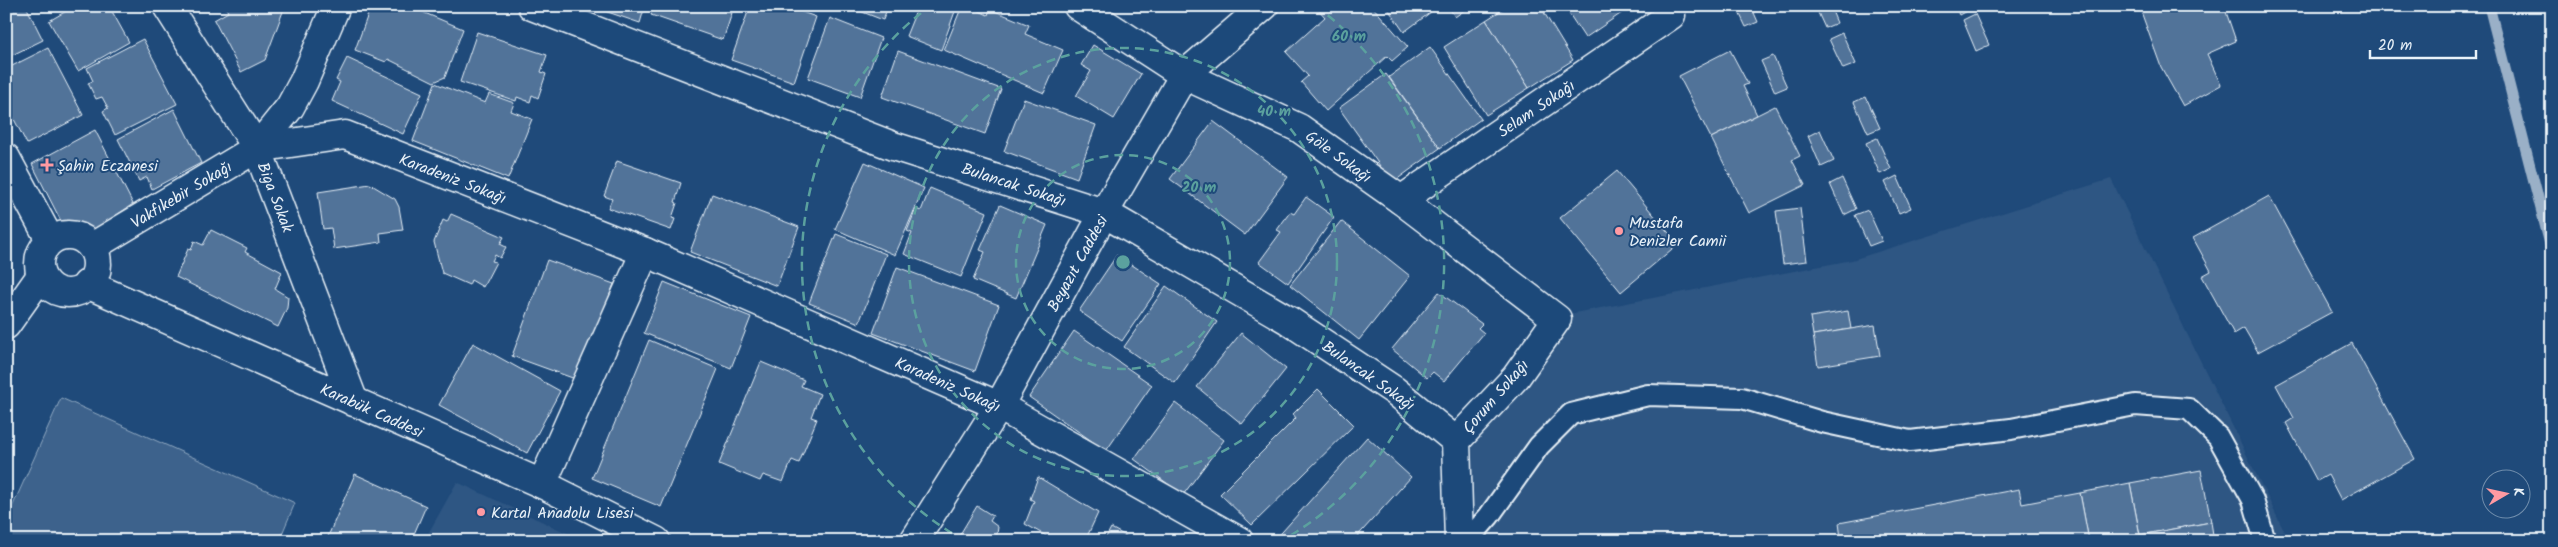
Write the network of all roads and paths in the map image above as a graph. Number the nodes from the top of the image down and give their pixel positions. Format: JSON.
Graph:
{"nodes":[{"id":1,"x":167,"y":6,"type":"edge"},
{"id":2,"x":336,"y":6,"type":"edge"},
{"id":3,"x":532,"y":6,"type":"edge"},
{"id":4,"x":1078,"y":6,"type":"edge"},
{"id":5,"x":1264,"y":6,"type":"edge"},
{"id":6,"x":1671,"y":15,"type":"dead end"},
{"id":7,"x":1184,"y":75,"type":"junction"},
{"id":8,"x":257,"y":148,"type":"junction"},
{"id":9,"x":6,"y":158,"type":"edge"},
{"id":10,"x":1400,"y":200,"type":"junction"},
{"id":11,"x":1104,"y":213,"type":"junction"},
{"id":12,"x":50,"y":240,"type":"junction"},
{"id":13,"x":92,"y":246,"type":"junction"},
{"id":14,"x":645,"y":252,"type":"junction"},
{"id":15,"x":40,"y":277,"type":"junction"},
{"id":16,"x":87,"y":284,"type":"junction"},
{"id":17,"x":1557,"y":319,"type":"joint"},
{"id":18,"x":6,"y":325,"type":"edge"},
{"id":19,"x":354,"y":402,"type":"junction"},
{"id":20,"x":999,"y":406,"type":"junction"},
{"id":21,"x":1456,"y":441,"type":"junction"},
{"id":22,"x":542,"y":484,"type":"junction"},
{"id":23,"x":656,"y":541,"type":"edge"},
{"id":24,"x":914,"y":541,"type":"edge"},
{"id":25,"x":1239,"y":541,"type":"edge"},
{"id":26,"x":1459,"y":541,"type":"edge"},
{"id":27,"x":1467,"y":541,"type":"edge"},
{"id":28,"x":2265,"y":541,"type":"edge"}],
"edges":[{"from":1,"to":8,"type":"street","name":"Biga Sokak"},
{"from":2,"to":8,"type":"street","name":"Vakfıkebir Sokağı"},
{"from":3,"to":11,"type":"street","name":"Bulancak Sokağı"},
{"from":4,"to":7,"type":"street","name":"Göle Sokağı"},
{"from":5,"to":7,"type":"street","name":"Beyazıt Caddesi"},
{"from":6,"to":10,"type":"street","name":"Selam Sokağı"},
{"from":7,"to":10,"type":"street","name":"Göle Sokağı"},
{"from":7,"to":11,"type":"street","name":"Beyazıt Caddesi"},
{"from":8,"to":13,"type":"street","name":"Vakfıkebir Sokağı"},
{"from":8,"to":14,"type":"street","name":"Karadeniz Sokağı"},
{"from":8,"to":19,"type":"street","name":"Biga Sokak"},
{"from":9,"to":12,"type":"street"},
{"from":10,"to":17,"type":"street","name":"Göle Sokağı"},
{"from":11,"to":20,"type":"street","name":"Beyazıt Caddesi"},
{"from":11,"to":21,"type":"street","name":"Bulancak Sokağı"},
{"from":12,"to":13,"type":"street"},
{"from":12,"to":15,"type":"street"},
{"from":13,"to":16,"type":"street"},
{"from":14,"to":20,"type":"street","name":"Karadeniz Sokağı"},
{"from":14,"to":22,"type":"street"},
{"from":15,"to":16,"type":"street"},
{"from":15,"to":18,"type":"street"},
{"from":16,"to":19,"type":"street","name":"Karabük Caddesi"},
{"from":17,"to":21,"type":"street","name":"Çorum Sokağı"},
{"from":19,"to":22,"type":"street","name":"Karabük Caddesi"},
{"from":20,"to":24,"type":"street","name":"Beyazıt Caddesi"},
{"from":20,"to":25,"type":"street","name":"Karadeniz Sokağı"},
{"from":21,"to":26,"type":"street","name":"Çorum Sokağı"},
{"from":22,"to":23,"type":"street","name":"Karabük Caddesi"},
{"from":27,"to":28,"type":"lane"}]}
